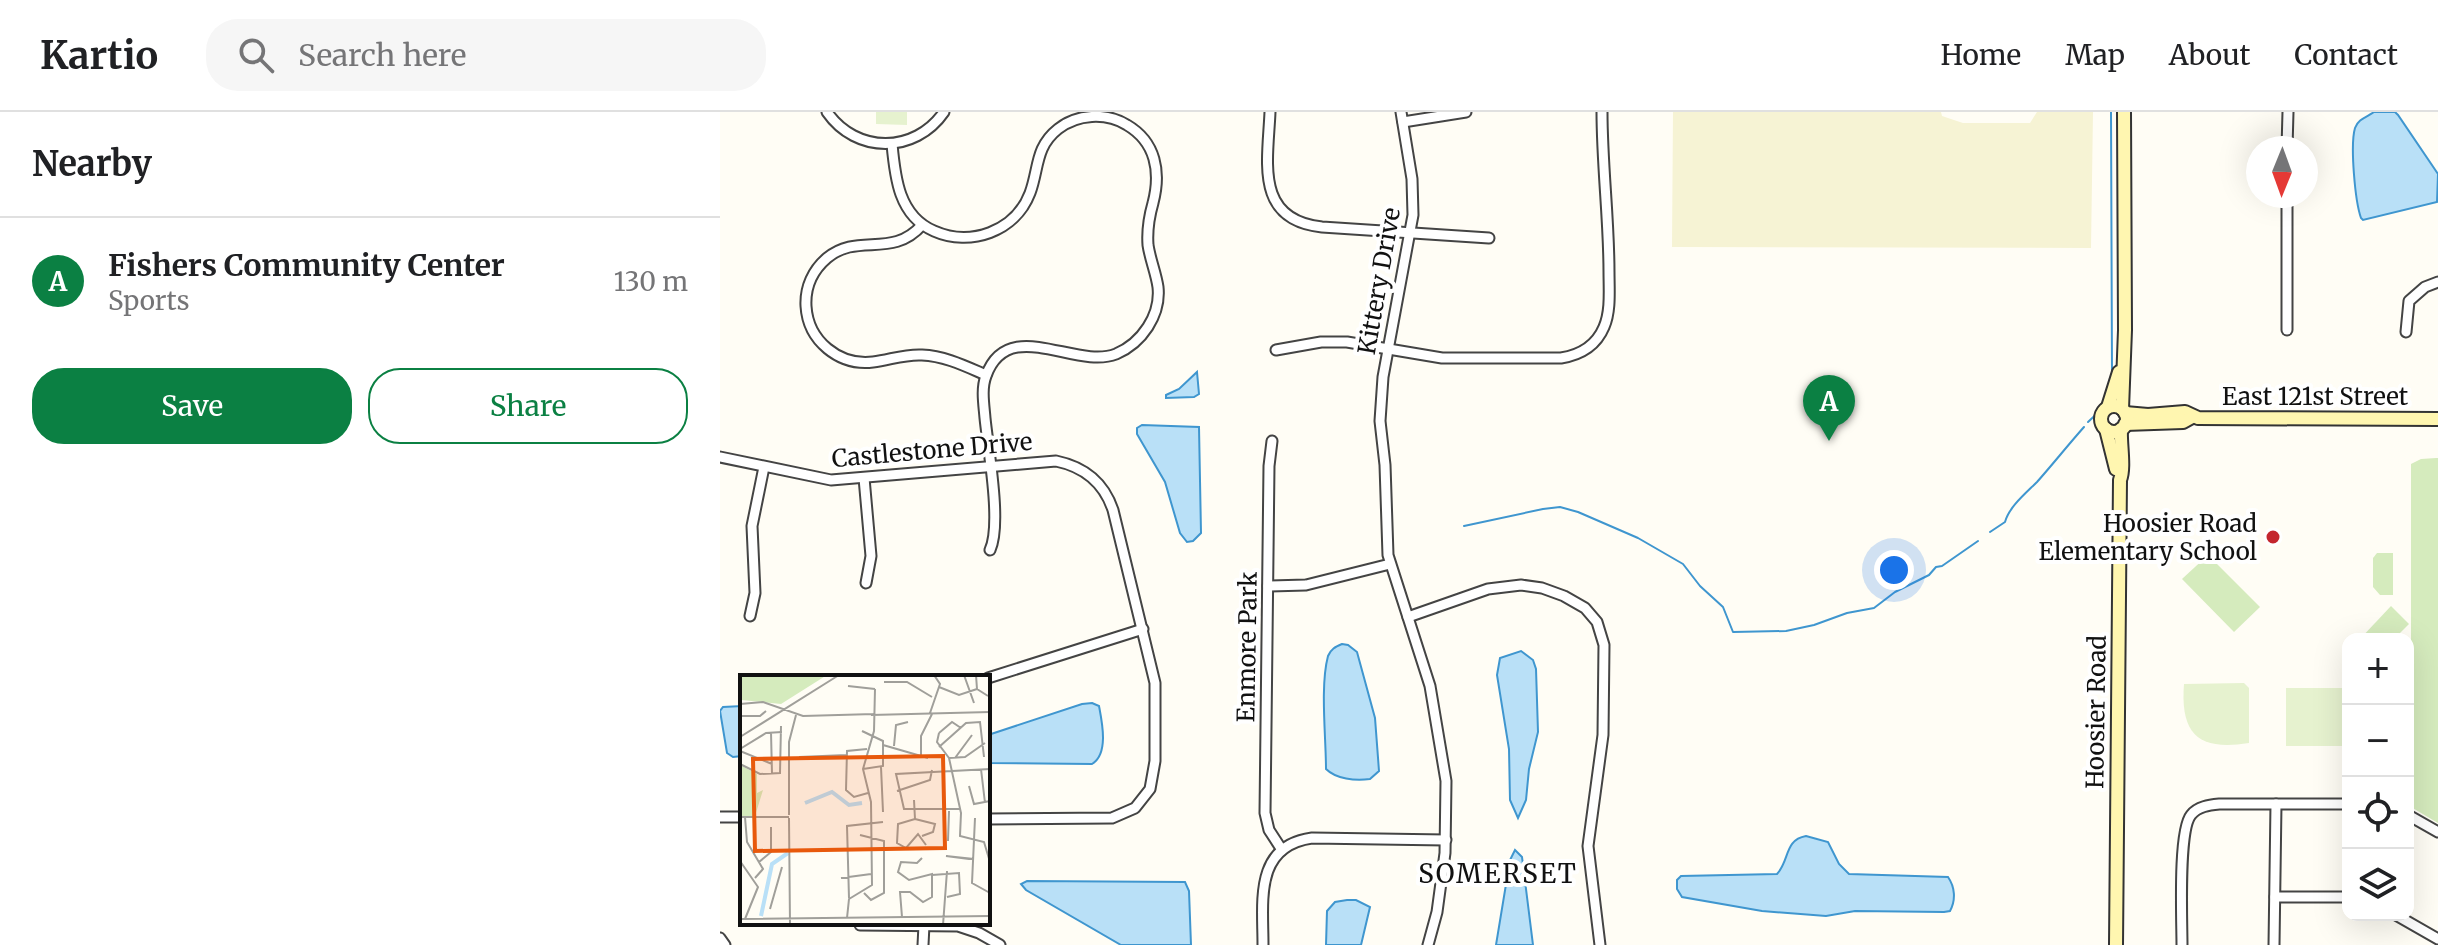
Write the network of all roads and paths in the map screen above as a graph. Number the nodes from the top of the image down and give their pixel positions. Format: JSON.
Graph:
{"nodes":[{"id":1,"x":827,"y":112,"type":"edge"},
{"id":2,"x":944,"y":112,"type":"edge"},
{"id":3,"x":1270,"y":112,"type":"edge"},
{"id":4,"x":1466,"y":112,"type":"edge"},
{"id":5,"x":1602,"y":112,"type":"edge"},
{"id":6,"x":2124,"y":112,"type":"edge"},
{"id":7,"x":2288,"y":112,"type":"edge"},
{"id":8,"x":1402,"y":117,"type":"edge"},
{"id":9,"x":2287,"y":136,"type":"edge"},
{"id":10,"x":892,"y":144,"type":"junction"},
{"id":11,"x":2287,"y":208,"type":"edge"},
{"id":12,"x":922,"y":225,"type":"junction"},
{"id":13,"x":1411,"y":233,"type":"junction"},
{"id":14,"x":1489,"y":238,"type":"dead end"},
{"id":15,"x":2438,"y":282,"type":"edge"},
{"id":16,"x":2287,"y":330,"type":"dead end"},
{"id":17,"x":2406,"y":332,"type":"dead end"},
{"id":18,"x":1389,"y":348,"type":"junction"},
{"id":19,"x":1276,"y":350,"type":"dead end"},
{"id":20,"x":2123,"y":366,"type":"junction"},
{"id":21,"x":986,"y":375,"type":"junction"},
{"id":22,"x":2108,"y":407,"type":"junction"},
{"id":23,"x":2123,"y":419,"type":"junction"},
{"id":24,"x":2438,"y":419,"type":"edge"},
{"id":25,"x":2106,"y":429,"type":"junction"},
{"id":26,"x":1272,"y":441,"type":"dead end"},
{"id":27,"x":720,"y":457,"type":"edge"},
{"id":28,"x":990,"y":465,"type":"junction"},
{"id":29,"x":764,"y":467,"type":"junction"},
{"id":30,"x":864,"y":478,"type":"junction"},
{"id":31,"x":2120,"y":480,"type":"junction"},
{"id":32,"x":990,"y":550,"type":"dead end"},
{"id":33,"x":1390,"y":564,"type":"junction"},
{"id":34,"x":866,"y":583,"type":"dead end"},
{"id":35,"x":1268,"y":586,"type":"junction"},
{"id":36,"x":750,"y":616,"type":"dead end"},
{"id":37,"x":1408,"y":617,"type":"junction"},
{"id":38,"x":1143,"y":629,"type":"junction"},
{"id":39,"x":990,"y":677,"type":"edge"},
{"id":40,"x":2276,"y":804,"type":"junction"},
{"id":41,"x":2342,"y":804,"type":"edge"},
{"id":42,"x":2414,"y":818,"type":"edge"},
{"id":43,"x":990,"y":819,"type":"edge"},
{"id":44,"x":2438,"y":832,"type":"edge"},
{"id":45,"x":1446,"y":840,"type":"junction"},
{"id":46,"x":1282,"y":850,"type":"junction"},
{"id":47,"x":2275,"y":897,"type":"junction"},
{"id":48,"x":2342,"y":897,"type":"edge"},
{"id":49,"x":2406,"y":921,"type":"edge"},
{"id":50,"x":860,"y":925,"type":"edge"},
{"id":51,"x":924,"y":925,"type":"junction"},
{"id":52,"x":720,"y":938,"type":"edge"},
{"id":53,"x":2438,"y":939,"type":"edge"},
{"id":54,"x":725,"y":945,"type":"edge"},
{"id":55,"x":923,"y":945,"type":"edge"},
{"id":56,"x":1000,"y":945,"type":"edge"},
{"id":57,"x":1263,"y":945,"type":"edge"},
{"id":58,"x":1428,"y":945,"type":"edge"},
{"id":59,"x":1600,"y":945,"type":"edge"},
{"id":60,"x":2116,"y":945,"type":"edge"},
{"id":61,"x":2182,"y":945,"type":"edge"},
{"id":62,"x":2274,"y":945,"type":"edge"}],
"edges":[{"from":1,"to":10,"type":"street"},
{"from":2,"to":10,"type":"street"},
{"from":3,"to":13,"type":"street"},
{"from":4,"to":8,"type":"street"},
{"from":5,"to":18,"type":"street"},
{"from":6,"to":20,"type":"street","name":"Hoosier Road"},
{"from":7,"to":9,"type":"street"},
{"from":8,"to":13,"type":"street","name":"Kittery Drive"},
{"from":10,"to":12,"type":"street"},
{"from":11,"to":16,"type":"street"},
{"from":12,"to":21,"type":"street"},
{"from":12,"to":21,"type":"street"},
{"from":13,"to":14,"type":"street"},
{"from":13,"to":18,"type":"street","name":"Kittery Drive"},
{"from":15,"to":17,"type":"street"},
{"from":18,"to":19,"type":"street"},
{"from":18,"to":33,"type":"street","name":"Kittery Drive"},
{"from":20,"to":22,"type":"street","name":"Hoosier Road"},
{"from":20,"to":23,"type":"street","name":"Hoosier Road"},
{"from":21,"to":28,"type":"street"},
{"from":22,"to":23,"type":"street"},
{"from":22,"to":25,"type":"street","name":"Hoosier Road"},
{"from":23,"to":24,"type":"street","name":"East 121st Street"},
{"from":23,"to":25,"type":"street"},
{"from":23,"to":31,"type":"street","name":"Hoosier Road"},
{"from":25,"to":31,"type":"street","name":"Hoosier Road"},
{"from":26,"to":35,"type":"street","name":"Enmore Park"},
{"from":27,"to":29,"type":"street","name":"Castlestone Drive"},
{"from":28,"to":30,"type":"street","name":"Castlestone Drive"},
{"from":28,"to":32,"type":"street"},
{"from":28,"to":38,"type":"street","name":"Castlestone Drive"},
{"from":29,"to":30,"type":"street","name":"Castlestone Drive"},
{"from":29,"to":36,"type":"street"},
{"from":30,"to":34,"type":"street"},
{"from":31,"to":60,"type":"street","name":"Hoosier Road"},
{"from":33,"to":35,"type":"street"},
{"from":33,"to":37,"type":"street","name":"Kittery Drive"},
{"from":35,"to":46,"type":"street","name":"Enmore Park"},
{"from":37,"to":45,"type":"street","name":"Kittery Drive"},
{"from":37,"to":59,"type":"street"},
{"from":38,"to":39,"type":"street"},
{"from":38,"to":43,"type":"street","name":"Castlestone Drive"},
{"from":40,"to":41,"type":"street"},
{"from":40,"to":47,"type":"street"},
{"from":40,"to":61,"type":"street"},
{"from":42,"to":44,"type":"street"},
{"from":45,"to":46,"type":"street"},
{"from":45,"to":58,"type":"street","name":"Kittery Drive"},
{"from":46,"to":57,"type":"street"},
{"from":47,"to":48,"type":"street"},
{"from":47,"to":62,"type":"street"},
{"from":49,"to":53,"type":"street"},
{"from":50,"to":51,"type":"street"},
{"from":51,"to":55,"type":"street"},
{"from":51,"to":56,"type":"street"},
{"from":52,"to":54,"type":"street"}]}
